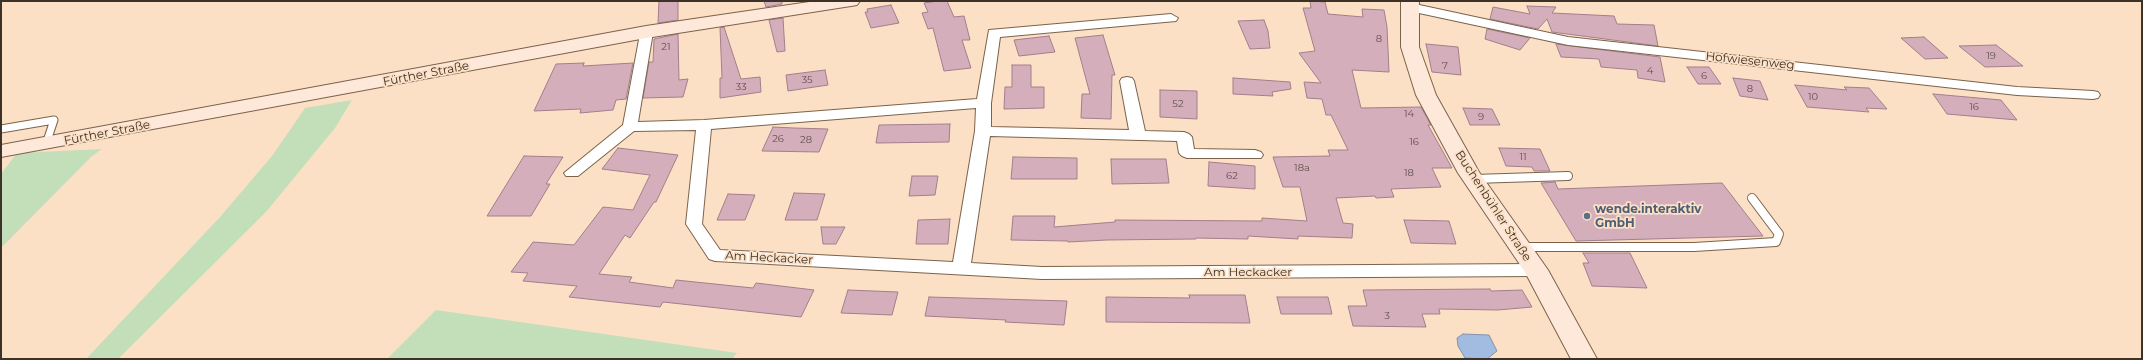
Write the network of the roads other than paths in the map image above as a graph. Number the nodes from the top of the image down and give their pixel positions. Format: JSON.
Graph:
{"nodes":[{"id":1,"x":851,"y":1,"type":"edge"},
{"id":2,"x":1410,"y":4,"type":"edge"},
{"id":3,"x":1172,"y":18,"type":"dead end"},
{"id":4,"x":646,"y":32,"type":"junction"},
{"id":5,"x":1127,"y":81,"type":"dead end"},
{"id":6,"x":2093,"y":95,"type":"dead end"},
{"id":7,"x":984,"y":103,"type":"junction"},
{"id":8,"x":704,"y":125,"type":"junction"},
{"id":9,"x":630,"y":127,"type":"junction"},
{"id":10,"x":1,"y":128,"type":"edge"},
{"id":11,"x":983,"y":131,"type":"junction"},
{"id":12,"x":1138,"y":135,"type":"junction"},
{"id":13,"x":46,"y":144,"type":"junction"},
{"id":14,"x":1,"y":151,"type":"edge"},
{"id":15,"x":1255,"y":155,"type":"dead end"},
{"id":16,"x":572,"y":173,"type":"dead end"},
{"id":17,"x":1568,"y":176,"type":"dead end"},
{"id":18,"x":1473,"y":180,"type":"junction"},
{"id":19,"x":1752,"y":198,"type":"dead end"},
{"id":20,"x":1519,"y":247,"type":"junction"},
{"id":21,"x":961,"y":269,"type":"junction"},
{"id":22,"x":1536,"y":270,"type":"junction"},
{"id":23,"x":1584,"y":359,"type":"edge"}],
"edges":[{"from":1,"to":4,"type":"street","name":"Fürther Straße"},
{"from":2,"to":6,"type":"street","name":"Hofwiesenweg"},
{"from":2,"to":18,"type":"street","name":"Buchenbühler Straße"},
{"from":3,"to":7,"type":"street"},
{"from":4,"to":9,"type":"street"},
{"from":4,"to":13,"type":"street","name":"Fürther Straße"},
{"from":5,"to":12,"type":"street"},
{"from":7,"to":8,"type":"street"},
{"from":7,"to":11,"type":"street"},
{"from":8,"to":9,"type":"street"},
{"from":8,"to":21,"type":"street","name":"Am Heckacker"},
{"from":9,"to":16,"type":"street"},
{"from":10,"to":13,"type":"lane"},
{"from":11,"to":12,"type":"street"},
{"from":11,"to":21,"type":"street"},
{"from":12,"to":15,"type":"street"},
{"from":13,"to":14,"type":"street","name":"Fürther Straße"},
{"from":17,"to":18,"type":"lane"},
{"from":18,"to":20,"type":"street","name":"Buchenbühler Straße"},
{"from":19,"to":20,"type":"lane"},
{"from":20,"to":22,"type":"street","name":"Buchenbühler Straße"},
{"from":21,"to":22,"type":"street","name":"Am Heckacker"},
{"from":22,"to":23,"type":"street","name":"Buchenbühler Straße"}]}
